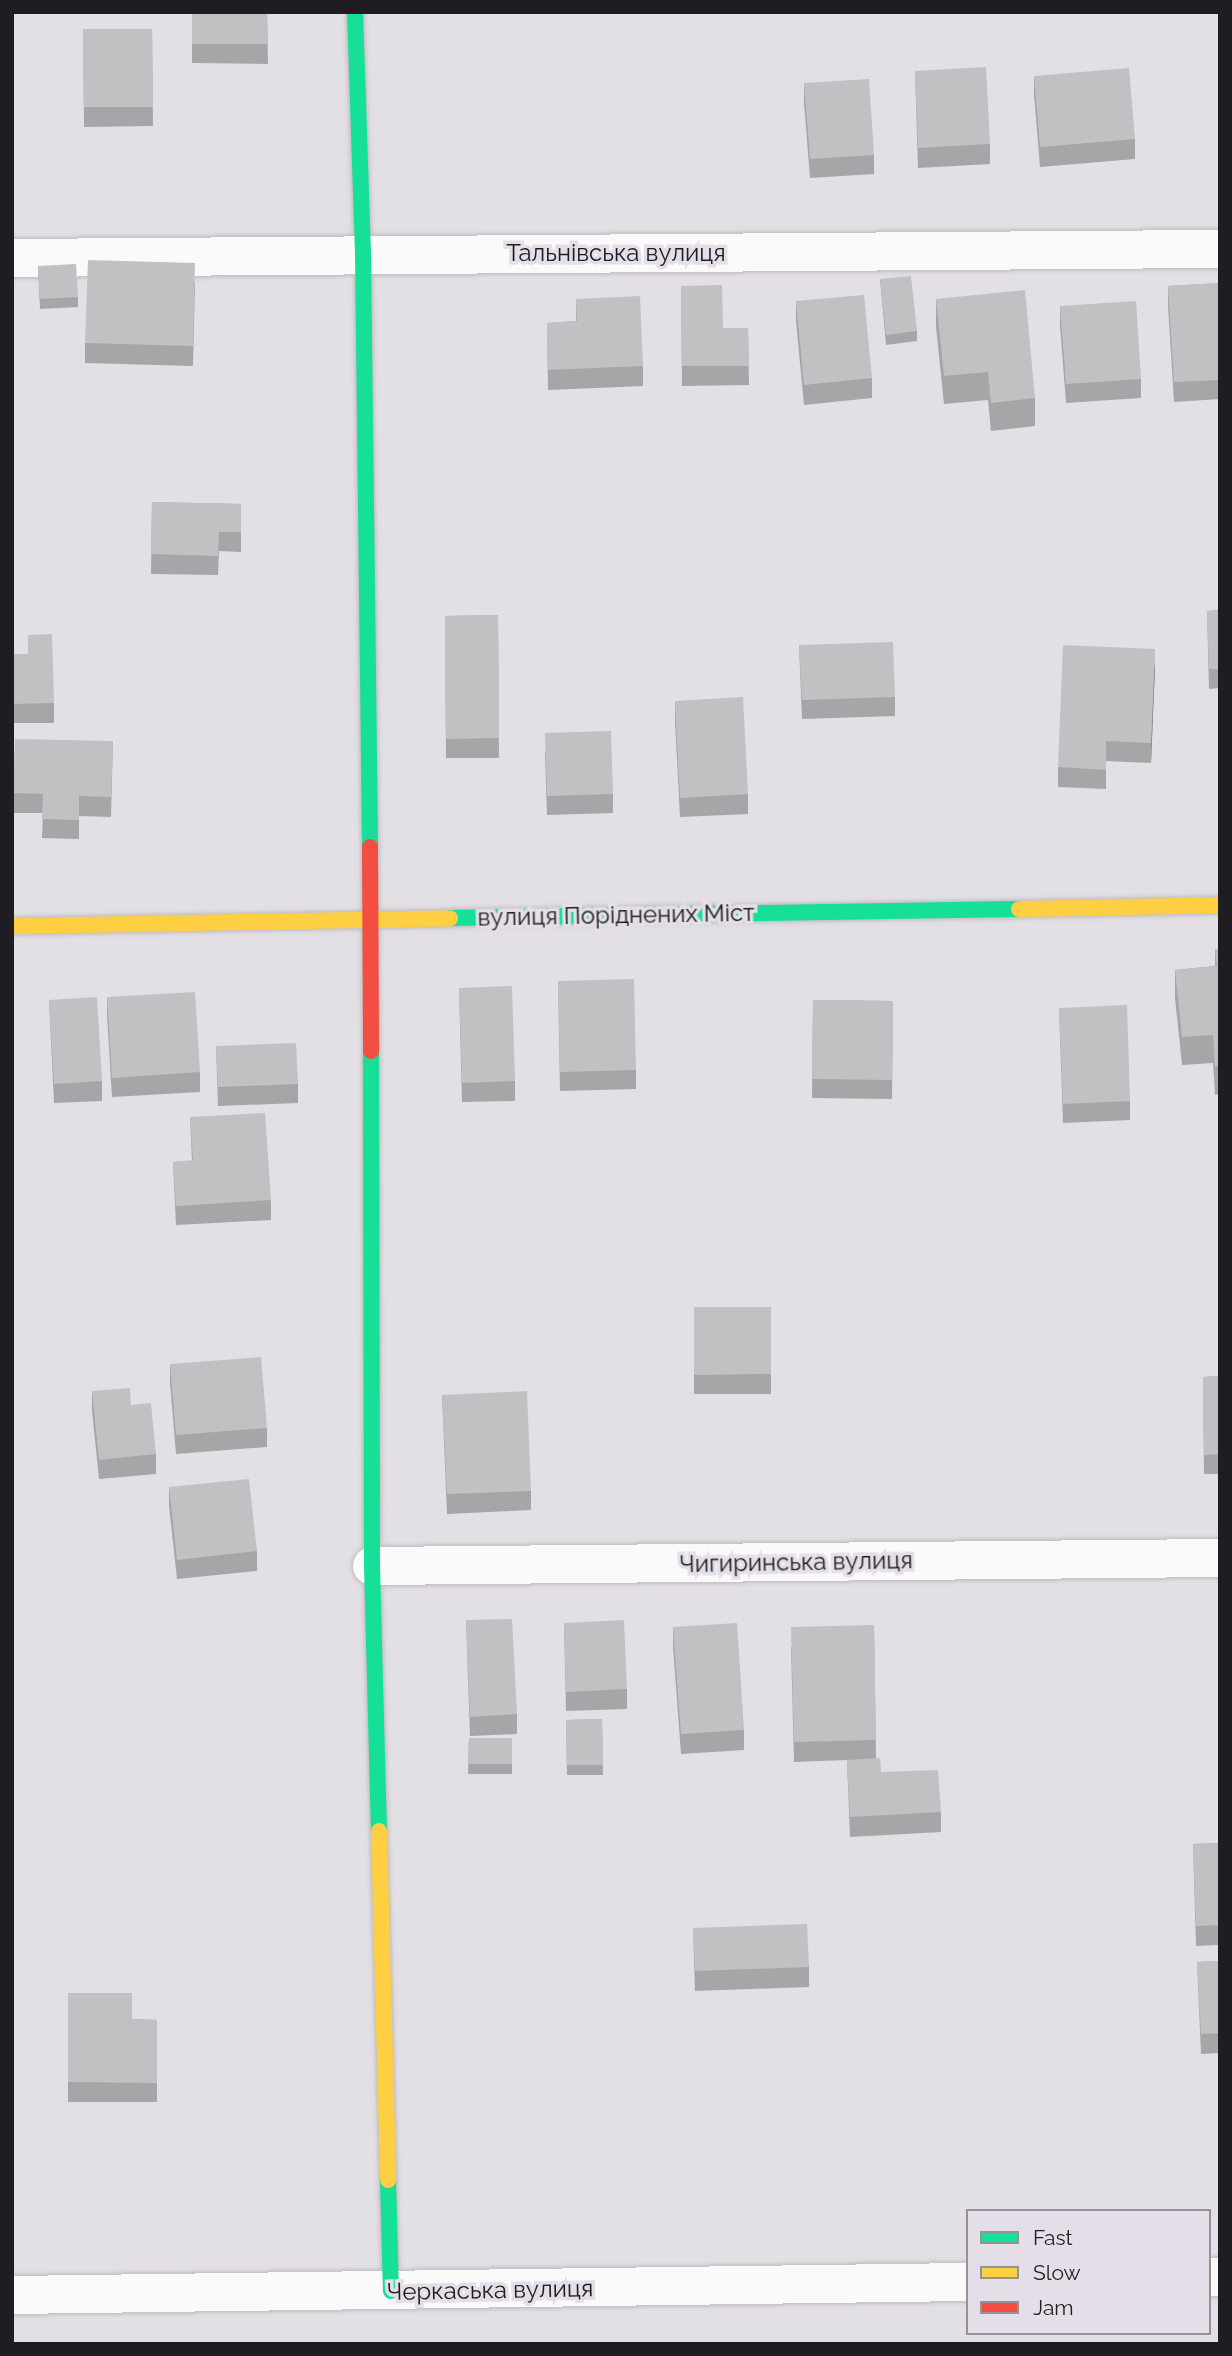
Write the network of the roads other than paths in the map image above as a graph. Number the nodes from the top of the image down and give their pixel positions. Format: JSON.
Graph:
{"nodes":[{"id":1,"x":355,"y":12,"type":"edge"},
{"id":2,"x":1220,"y":248,"type":"edge"},
{"id":3,"x":363,"y":254,"type":"junction"},
{"id":4,"x":12,"y":258,"type":"edge"},
{"id":5,"x":1220,"y":905,"type":"edge"},
{"id":6,"x":371,"y":919,"type":"junction"},
{"id":7,"x":12,"y":926,"type":"edge"},
{"id":8,"x":1220,"y":1558,"type":"edge"},
{"id":9,"x":372,"y":1566,"type":"junction"},
{"id":10,"x":966,"y":2282,"type":"edge"},
{"id":11,"x":391,"y":2291,"type":"junction"},
{"id":12,"x":12,"y":2295,"type":"edge"}],
"edges":[{"from":1,"to":3,"type":"street"},
{"from":2,"to":3,"type":"street","name":"Тальнівська вулиця"},
{"from":3,"to":4,"type":"street","name":"Тальнівська вулиця"},
{"from":3,"to":6,"type":"street"},
{"from":5,"to":6,"type":"street","name":"вулиця Поріднених Міст"},
{"from":6,"to":7,"type":"street","name":"вулиця Поріднених Міст"},
{"from":6,"to":9,"type":"street"},
{"from":8,"to":9,"type":"street","name":"Чигиринська вулиця"},
{"from":9,"to":11,"type":"street"},
{"from":10,"to":11,"type":"street","name":"Черкаська вулиця"},
{"from":11,"to":12,"type":"street","name":"Черкаська вулиця"}]}
